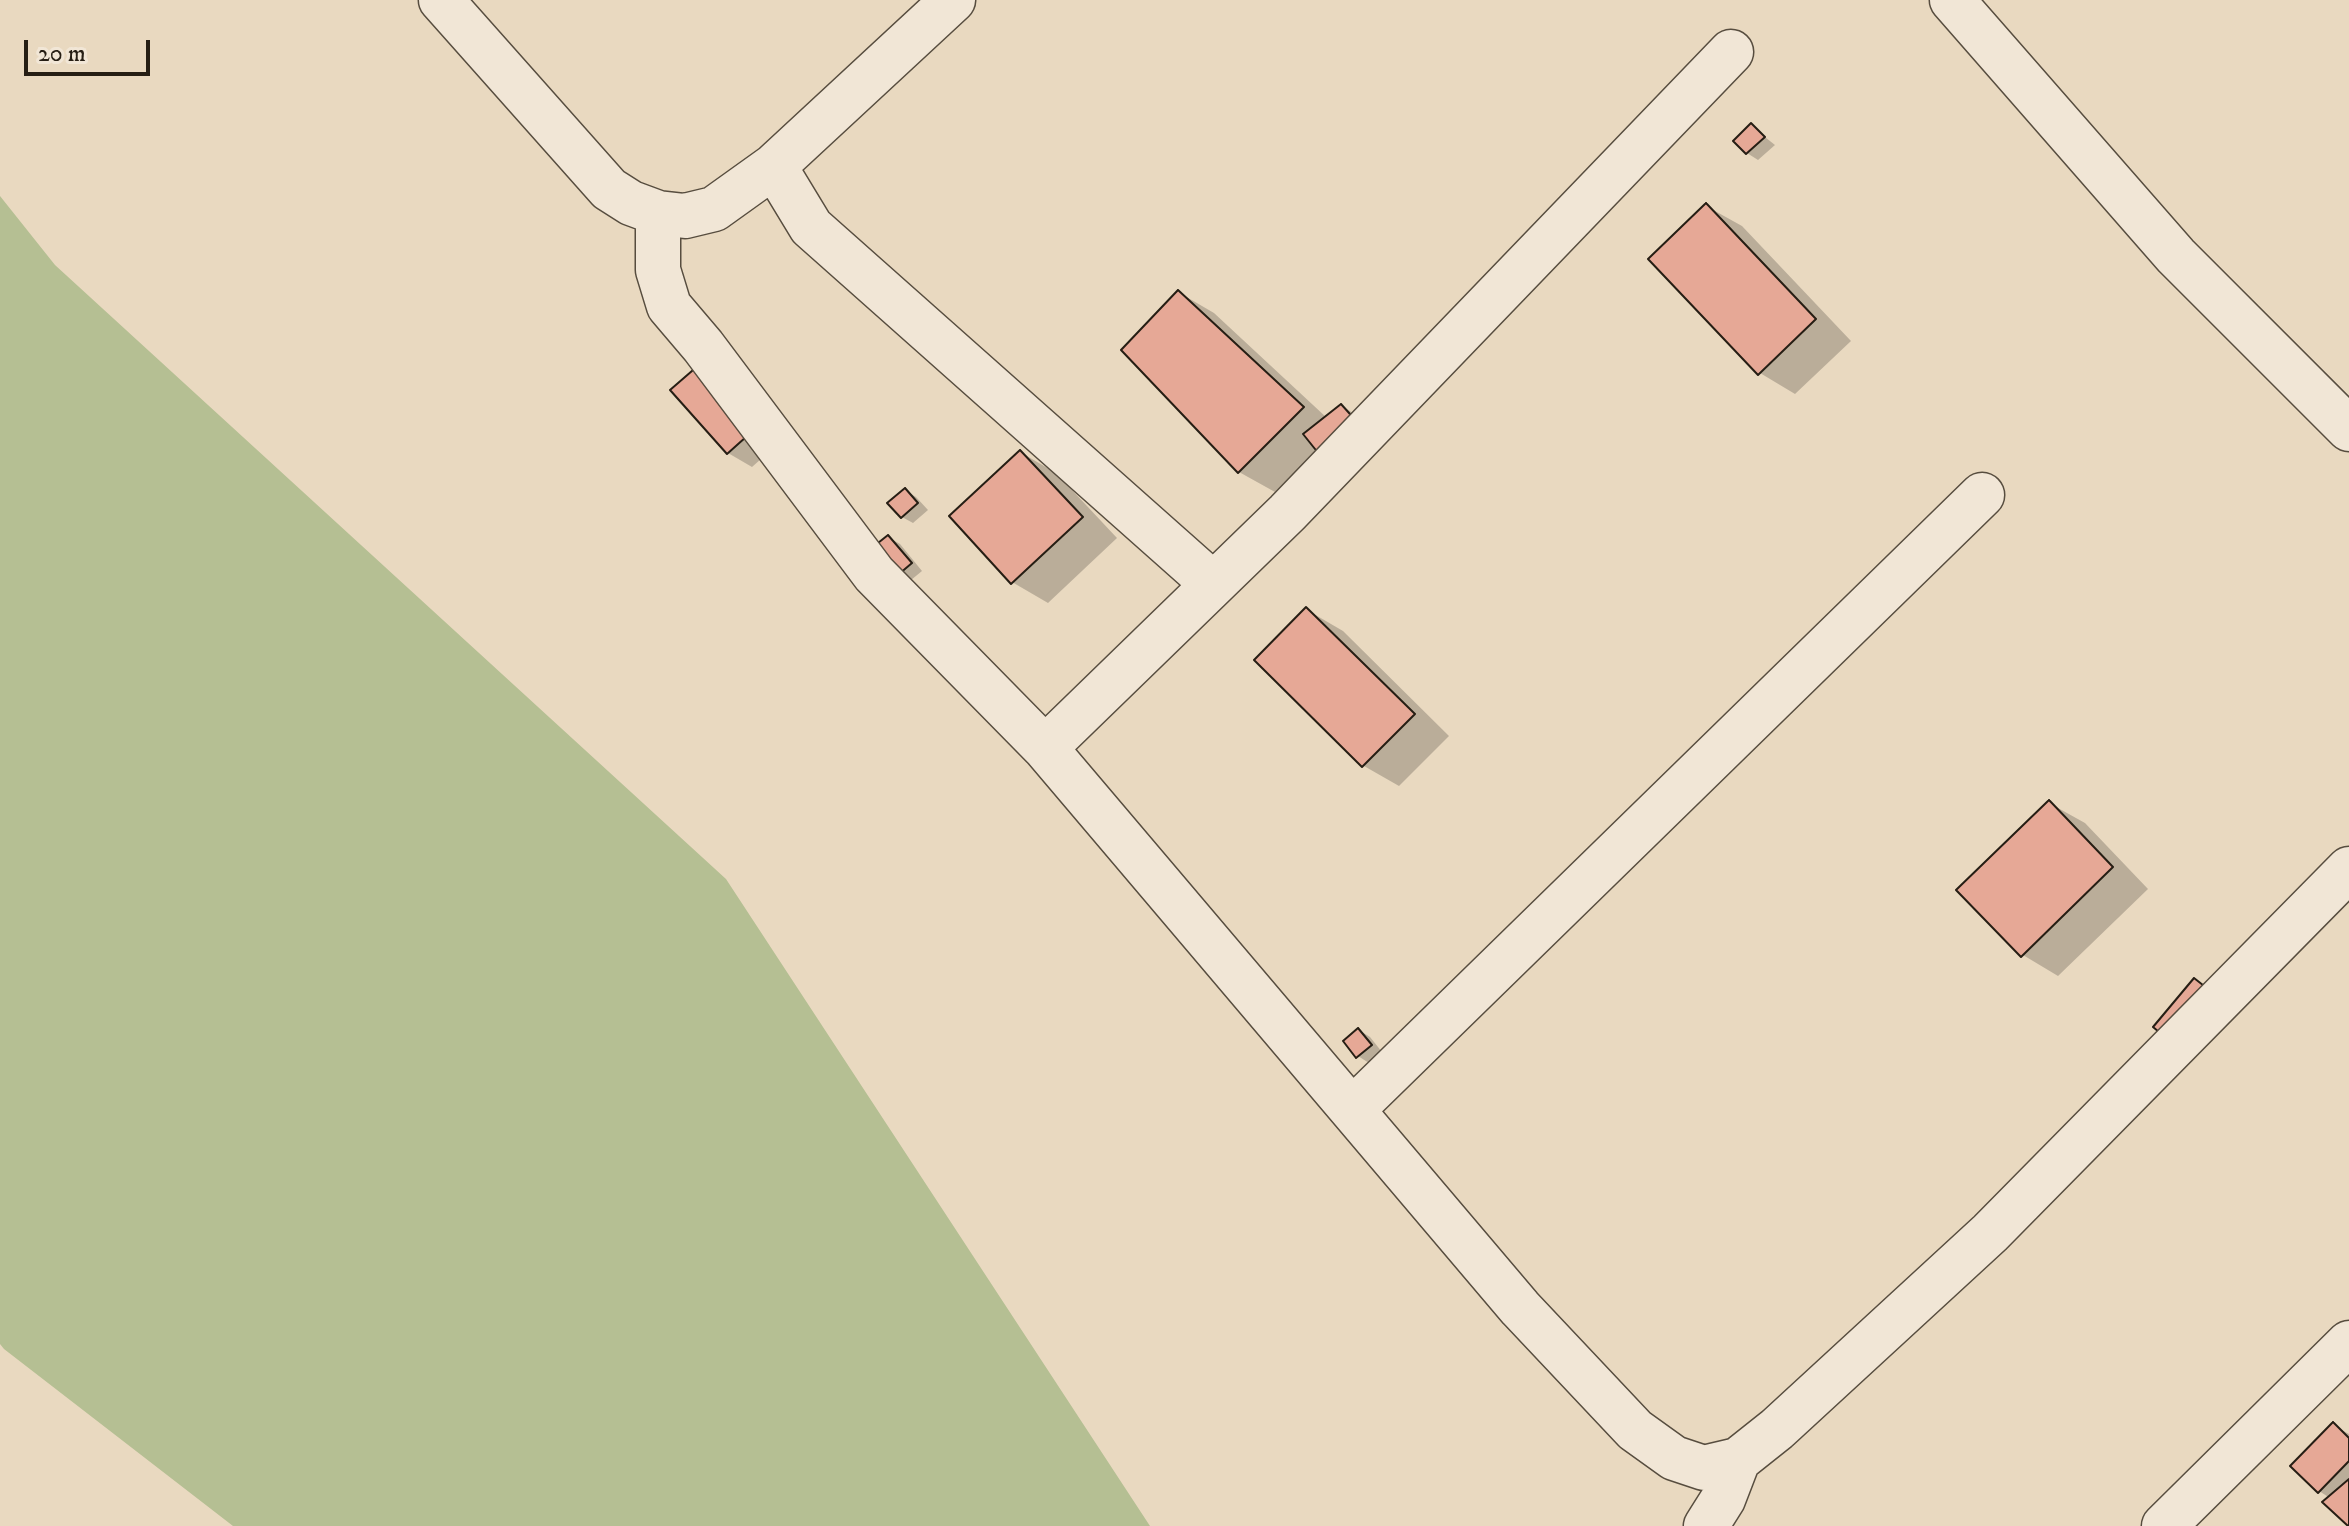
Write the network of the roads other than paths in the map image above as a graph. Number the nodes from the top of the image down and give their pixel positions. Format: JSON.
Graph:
{"nodes":[{"id":1,"x":441,"y":0,"type":"edge"},
{"id":2,"x":953,"y":0,"type":"edge"},
{"id":3,"x":1952,"y":0,"type":"edge"},
{"id":4,"x":1731,"y":52,"type":"dead end"},
{"id":5,"x":774,"y":166,"type":"junction"},
{"id":6,"x":658,"y":213,"type":"junction"},
{"id":7,"x":2349,"y":429,"type":"edge"},
{"id":8,"x":1982,"y":495,"type":"dead end"},
{"id":9,"x":1213,"y":584,"type":"junction"},
{"id":10,"x":1045,"y":748,"type":"junction"},
{"id":11,"x":2349,"y":869,"type":"edge"},
{"id":12,"x":1352,"y":1110,"type":"junction"},
{"id":13,"x":2349,"y":1343,"type":"edge"},
{"id":14,"x":1738,"y":1460,"type":"junction"},
{"id":15,"x":1706,"y":1526,"type":"edge"},
{"id":16,"x":2164,"y":1526,"type":"edge"}],
"edges":[{"from":1,"to":6,"type":"street"},
{"from":2,"to":5,"type":"street"},
{"from":3,"to":7,"type":"street"},
{"from":4,"to":9,"type":"street"},
{"from":5,"to":6,"type":"street"},
{"from":5,"to":9,"type":"street"},
{"from":6,"to":10,"type":"street"},
{"from":8,"to":12,"type":"street"},
{"from":9,"to":10,"type":"street"},
{"from":10,"to":12,"type":"street"},
{"from":11,"to":14,"type":"street"},
{"from":12,"to":14,"type":"street"},
{"from":13,"to":16,"type":"street"},
{"from":14,"to":15,"type":"street"}]}
